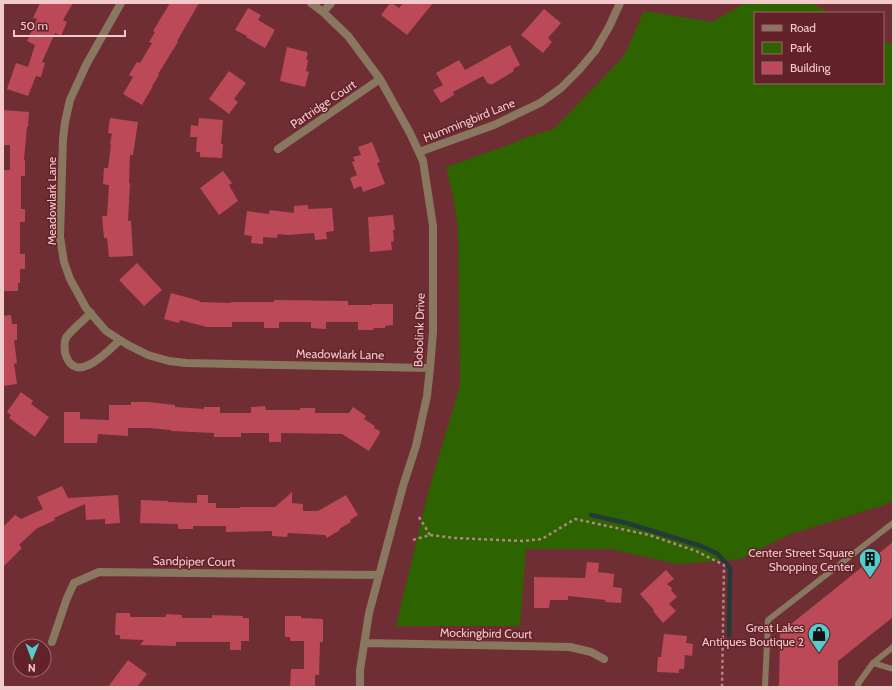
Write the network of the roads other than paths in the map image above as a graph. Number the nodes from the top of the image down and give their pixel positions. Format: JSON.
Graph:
{"nodes":[{"id":1,"x":121,"y":3,"type":"edge"},
{"id":2,"x":311,"y":3,"type":"edge"},
{"id":3,"x":331,"y":3,"type":"edge"},
{"id":4,"x":620,"y":3,"type":"edge"},
{"id":5,"x":323,"y":12,"type":"junction"},
{"id":6,"x":380,"y":79,"type":"junction"},
{"id":7,"x":278,"y":149,"type":"dead end"},
{"id":8,"x":418,"y":152,"type":"junction"},
{"id":9,"x":91,"y":313,"type":"junction"},
{"id":10,"x":120,"y":340,"type":"junction"},
{"id":11,"x":430,"y":368,"type":"junction"},
{"id":12,"x":893,"y":523,"type":"edge"},
{"id":13,"x":379,"y":575,"type":"junction"},
{"id":14,"x":52,"y":642,"type":"dead end"},
{"id":15,"x":364,"y":642,"type":"junction"},
{"id":16,"x":893,"y":646,"type":"edge"},
{"id":17,"x":604,"y":658,"type":"dead end"},
{"id":18,"x":872,"y":663,"type":"junction"},
{"id":19,"x":893,"y":669,"type":"edge"},
{"id":20,"x":360,"y":687,"type":"edge"},
{"id":21,"x":765,"y":687,"type":"edge"},
{"id":22,"x":858,"y":687,"type":"edge"}],
"edges":[{"from":1,"to":9,"type":"street","name":"Meadowlark Lane"},
{"from":2,"to":5,"type":"street","name":"Bobolink Drive"},
{"from":3,"to":5,"type":"street"},
{"from":4,"to":8,"type":"street","name":"Hummingbird Lane"},
{"from":5,"to":6,"type":"street","name":"Bobolink Drive"},
{"from":6,"to":7,"type":"street","name":"Partridge Court"},
{"from":6,"to":8,"type":"street","name":"Bobolink Drive"},
{"from":8,"to":11,"type":"street","name":"Bobolink Drive"},
{"from":9,"to":10,"type":"street","name":"Meadowlark Lane"},
{"from":9,"to":10,"type":"street"},
{"from":10,"to":11,"type":"street","name":"Meadowlark Lane"},
{"from":11,"to":13,"type":"street","name":"Bobolink Drive"},
{"from":12,"to":21,"type":"lane"},
{"from":13,"to":14,"type":"street","name":"Sandpiper Court"},
{"from":13,"to":15,"type":"street","name":"Bobolink Drive"},
{"from":15,"to":17,"type":"street","name":"Mockingbird Court"},
{"from":15,"to":20,"type":"street","name":"Bobolink Drive"},
{"from":16,"to":18,"type":"lane"},
{"from":18,"to":19,"type":"lane"},
{"from":18,"to":22,"type":"lane"}]}
